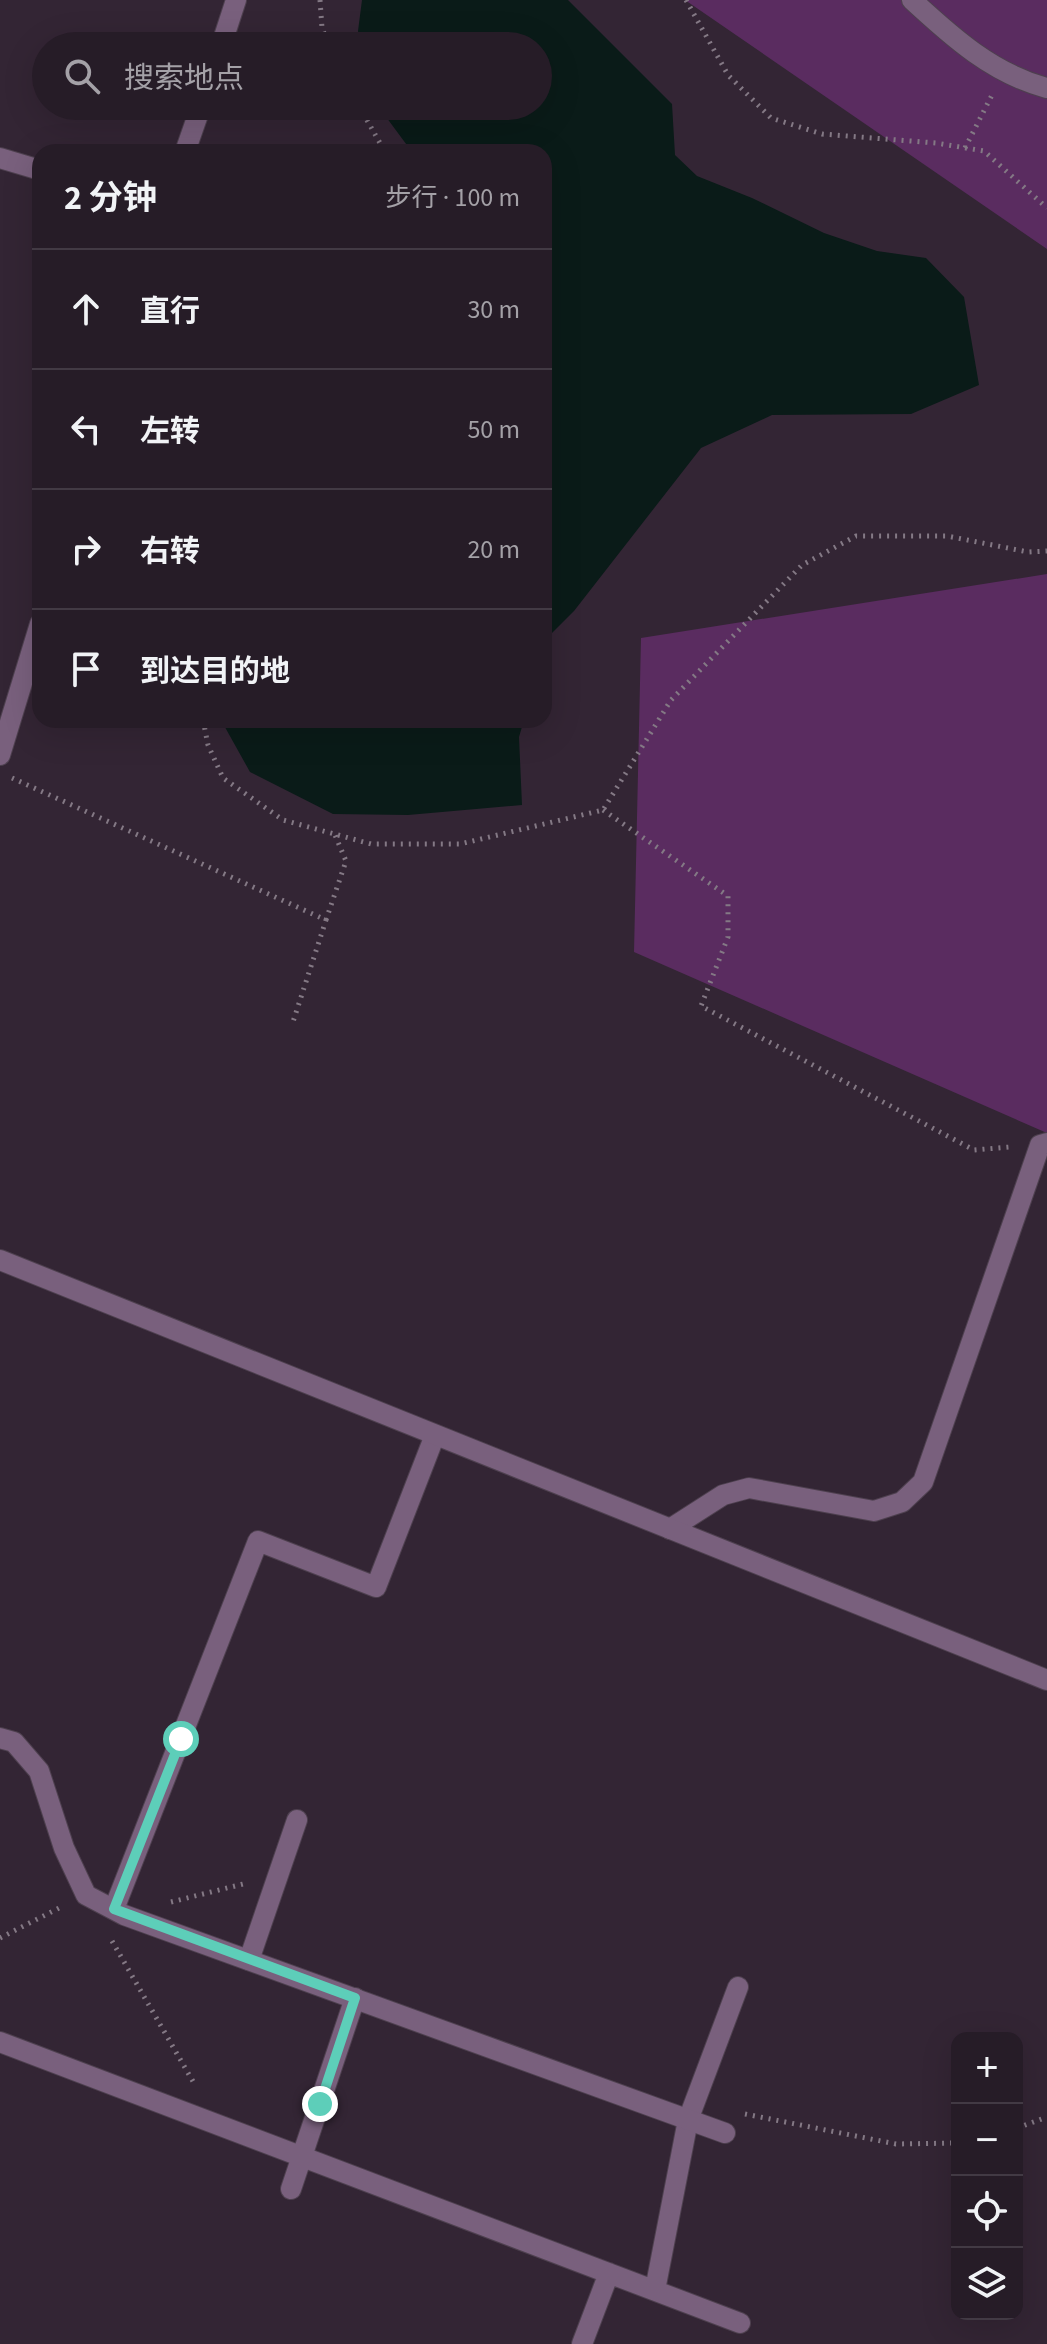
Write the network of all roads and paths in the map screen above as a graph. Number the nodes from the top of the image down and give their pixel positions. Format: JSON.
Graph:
{"nodes":[{"id":1,"x":236,"y":0,"type":"edge"},
{"id":2,"x":320,"y":0,"type":"edge"},
{"id":3,"x":686,"y":0,"type":"edge"},
{"id":4,"x":912,"y":0,"type":"edge"},
{"id":5,"x":226,"y":32,"type":"edge"},
{"id":6,"x":324,"y":32,"type":"edge"},
{"id":7,"x":1004,"y":72,"type":"junction"},
{"id":8,"x":1047,"y":88,"type":"edge"},
{"id":9,"x":196,"y":120,"type":"edge"},
{"id":10,"x":367,"y":120,"type":"edge"},
{"id":11,"x":188,"y":144,"type":"edge"},
{"id":12,"x":380,"y":144,"type":"edge"},
{"id":13,"x":965,"y":148,"type":"junction"},
{"id":14,"x":0,"y":158,"type":"edge"},
{"id":15,"x":32,"y":168,"type":"edge"},
{"id":16,"x":1047,"y":208,"type":"edge"},
{"id":17,"x":1047,"y":551,"type":"edge"},
{"id":18,"x":32,"y":650,"type":"edge"},
{"id":19,"x":205,"y":728,"type":"edge"},
{"id":20,"x":0,"y":755,"type":"edge"},
{"id":21,"x":0,"y":773,"type":"edge"},
{"id":22,"x":603,"y":810,"type":"junction"},
{"id":23,"x":334,"y":834,"type":"junction"},
{"id":24,"x":326,"y":920,"type":"junction"},
{"id":25,"x":292,"y":1025,"type":"dead end"},
{"id":26,"x":1044,"y":1144,"type":"edge"},
{"id":27,"x":0,"y":1260,"type":"edge"},
{"id":28,"x":435,"y":1435,"type":"junction"},
{"id":29,"x":670,"y":1529,"type":"junction"},
{"id":30,"x":1047,"y":1680,"type":"edge"},
{"id":31,"x":0,"y":1738,"type":"edge"},
{"id":32,"x":297,"y":1820,"type":"dead end"},
{"id":33,"x":278,"y":1875,"type":"junction"},
{"id":34,"x":86,"y":1895,"type":"junction"},
{"id":35,"x":170,"y":1903,"type":"dead end"},
{"id":36,"x":114,"y":1909,"type":"junction"},
{"id":37,"x":109,"y":1935,"type":"dead end"},
{"id":38,"x":0,"y":1938,"type":"edge"},
{"id":39,"x":249,"y":1960,"type":"junction"},
{"id":40,"x":738,"y":1987,"type":"dead end"},
{"id":41,"x":355,"y":1998,"type":"junction"},
{"id":42,"x":0,"y":2042,"type":"edge"},
{"id":43,"x":738,"y":2113,"type":"dead end"},
{"id":44,"x":1047,"y":2117,"type":"edge"},
{"id":45,"x":688,"y":2120,"type":"junction"},
{"id":46,"x":217,"y":2125,"type":"junction"},
{"id":47,"x":1023,"y":2126,"type":"edge"},
{"id":48,"x":725,"y":2133,"type":"dead end"},
{"id":49,"x":951,"y":2143,"type":"edge"},
{"id":50,"x":302,"y":2157,"type":"junction"},
{"id":51,"x":291,"y":2189,"type":"dead end"},
{"id":52,"x":609,"y":2273,"type":"junction"},
{"id":53,"x":655,"y":2290,"type":"junction"},
{"id":54,"x":740,"y":2323,"type":"dead end"},
{"id":55,"x":582,"y":2344,"type":"edge"}],
"edges":[{"from":1,"to":5,"type":"street"},
{"from":2,"to":6,"type":"path"},
{"from":3,"to":13,"type":"path"},
{"from":4,"to":7,"type":"street"},
{"from":7,"to":8,"type":"street"},
{"from":7,"to":13,"type":"path"},
{"from":9,"to":11,"type":"street"},
{"from":10,"to":12,"type":"path"},
{"from":13,"to":16,"type":"path"},
{"from":14,"to":15,"type":"street"},
{"from":17,"to":22,"type":"path"},
{"from":18,"to":20,"type":"street"},
{"from":19,"to":23,"type":"path"},
{"from":21,"to":24,"type":"path"},
{"from":22,"to":23,"type":"path"},
{"from":22,"to":26,"type":"path"},
{"from":23,"to":24,"type":"path"},
{"from":24,"to":25,"type":"path"},
{"from":26,"to":29,"type":"street"},
{"from":27,"to":28,"type":"street"},
{"from":28,"to":29,"type":"street"},
{"from":28,"to":36,"type":"street"},
{"from":29,"to":30,"type":"street"},
{"from":31,"to":34,"type":"street"},
{"from":32,"to":33,"type":"street"},
{"from":33,"to":35,"type":"path"},
{"from":33,"to":39,"type":"street"},
{"from":34,"to":36,"type":"street"},
{"from":34,"to":38,"type":"path"},
{"from":36,"to":39,"type":"street"},
{"from":37,"to":46,"type":"path"},
{"from":39,"to":41,"type":"street"},
{"from":40,"to":45,"type":"street"},
{"from":41,"to":45,"type":"street"},
{"from":41,"to":50,"type":"street"},
{"from":42,"to":46,"type":"street"},
{"from":43,"to":49,"type":"path"},
{"from":44,"to":47,"type":"path"},
{"from":45,"to":48,"type":"street"},
{"from":45,"to":53,"type":"street"},
{"from":46,"to":50,"type":"street"},
{"from":50,"to":51,"type":"street"},
{"from":50,"to":52,"type":"street"},
{"from":52,"to":53,"type":"street"},
{"from":52,"to":55,"type":"street"},
{"from":53,"to":54,"type":"street"}]}
